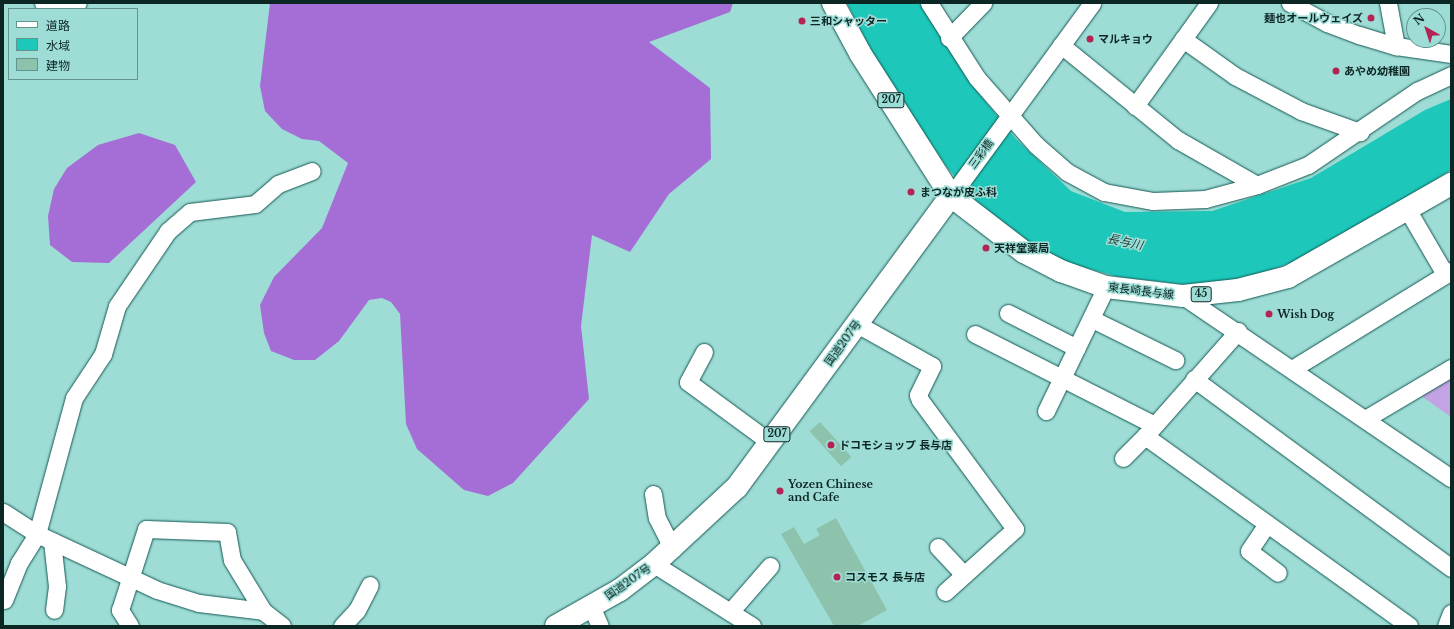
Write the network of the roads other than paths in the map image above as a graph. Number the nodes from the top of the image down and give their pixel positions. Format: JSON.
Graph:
{"nodes":[{"id":1,"x":43,"y":3,"type":"edge"},
{"id":2,"x":78,"y":3,"type":"edge"},
{"id":3,"x":833,"y":3,"type":"edge"},
{"id":4,"x":929,"y":3,"type":"edge"},
{"id":5,"x":983,"y":3,"type":"edge"},
{"id":6,"x":1092,"y":3,"type":"edge"},
{"id":7,"x":1209,"y":3,"type":"edge"},
{"id":8,"x":1290,"y":3,"type":"edge"},
{"id":9,"x":1388,"y":3,"type":"edge"},
{"id":10,"x":949,"y":38,"type":"junction"},
{"id":11,"x":1183,"y":39,"type":"junction"},
{"id":12,"x":1061,"y":45,"type":"junction"},
{"id":13,"x":1396,"y":46,"type":"junction"},
{"id":14,"x":1451,"y":54,"type":"edge"},
{"id":15,"x":1451,"y":75,"type":"edge"},
{"id":16,"x":1135,"y":106,"type":"junction"},
{"id":17,"x":1008,"y":118,"type":"junction"},
{"id":18,"x":1360,"y":132,"type":"junction"},
{"id":19,"x":312,"y":171,"type":"dead end"},
{"id":20,"x":1451,"y":184,"type":"edge"},
{"id":21,"x":1257,"y":185,"type":"junction"},
{"id":22,"x":954,"y":192,"type":"junction"},
{"id":23,"x":1407,"y":209,"type":"junction"},
{"id":24,"x":1448,"y":273,"type":"edge"},
{"id":25,"x":1106,"y":287,"type":"junction"},
{"id":26,"x":1183,"y":296,"type":"junction"},
{"id":27,"x":1008,"y":313,"type":"dead end"},
{"id":28,"x":1092,"y":319,"type":"junction"},
{"id":29,"x":857,"y":324,"type":"junction"},
{"id":30,"x":1238,"y":331,"type":"junction"},
{"id":31,"x":975,"y":334,"type":"dead end"},
{"id":32,"x":1077,"y":348,"type":"junction"},
{"id":33,"x":704,"y":352,"type":"dead end"},
{"id":34,"x":1175,"y":360,"type":"dead end"},
{"id":35,"x":1451,"y":368,"type":"edge"},
{"id":36,"x":1292,"y":369,"type":"junction"},
{"id":37,"x":1062,"y":379,"type":"junction"},
{"id":38,"x":1194,"y":379,"type":"junction"},
{"id":39,"x":1046,"y":410,"type":"dead end"},
{"id":40,"x":1365,"y":419,"type":"junction"},
{"id":41,"x":1149,"y":431,"type":"junction"},
{"id":42,"x":771,"y":442,"type":"junction"},
{"id":43,"x":1123,"y":458,"type":"dead end"},
{"id":44,"x":1451,"y":478,"type":"edge"},
{"id":45,"x":653,"y":494,"type":"dead end"},
{"id":46,"x":3,"y":512,"type":"edge"},
{"id":47,"x":1267,"y":524,"type":"junction"},
{"id":48,"x":44,"y":538,"type":"junction"},
{"id":49,"x":938,"y":547,"type":"dead end"},
{"id":50,"x":673,"y":549,"type":"junction"},
{"id":51,"x":654,"y":564,"type":"junction"},
{"id":52,"x":770,"y":566,"type":"dead end"},
{"id":53,"x":1451,"y":568,"type":"edge"},
{"id":54,"x":1278,"y":573,"type":"dead end"},
{"id":55,"x":964,"y":575,"type":"junction"},
{"id":56,"x":129,"y":577,"type":"junction"},
{"id":57,"x":370,"y":585,"type":"dead end"},
{"id":58,"x":945,"y":592,"type":"dead end"},
{"id":59,"x":5,"y":593,"type":"edge"},
{"id":60,"x":592,"y":606,"type":"junction"},
{"id":61,"x":54,"y":610,"type":"dead end"},
{"id":62,"x":263,"y":611,"type":"junction"},
{"id":63,"x":730,"y":612,"type":"junction"},
{"id":64,"x":1451,"y":613,"type":"edge"},
{"id":65,"x":130,"y":626,"type":"edge"},
{"id":66,"x":282,"y":626,"type":"edge"},
{"id":67,"x":342,"y":626,"type":"edge"},
{"id":68,"x":556,"y":626,"type":"edge"},
{"id":69,"x":600,"y":626,"type":"edge"},
{"id":70,"x":752,"y":626,"type":"edge"},
{"id":71,"x":1409,"y":626,"type":"edge"},
{"id":72,"x":1446,"y":626,"type":"edge"}],
"edges":[{"from":1,"to":2,"type":"street"},
{"from":3,"to":22,"type":"main road","number":"207"},
{"from":4,"to":10,"type":"street"},
{"from":5,"to":10,"type":"street"},
{"from":6,"to":12,"type":"street","name":"三彩橋"},
{"from":7,"to":11,"type":"street"},
{"from":8,"to":13,"type":"street"},
{"from":9,"to":13,"type":"street"},
{"from":10,"to":17,"type":"street"},
{"from":11,"to":16,"type":"street"},
{"from":11,"to":18,"type":"street"},
{"from":12,"to":16,"type":"street"},
{"from":12,"to":17,"type":"street","name":"三彩橋"},
{"from":13,"to":14,"type":"street"},
{"from":15,"to":18,"type":"street"},
{"from":16,"to":21,"type":"street"},
{"from":17,"to":21,"type":"street"},
{"from":17,"to":22,"type":"street","name":"三彩橋"},
{"from":18,"to":21,"type":"street"},
{"from":19,"to":48,"type":"street"},
{"from":20,"to":23,"type":"main road","name":"東長崎長与線","number":"45"},
{"from":22,"to":25,"type":"main road","name":"東長崎長与線","number":"45"},
{"from":22,"to":29,"type":"main road","name":"国道207号","number":"207"},
{"from":23,"to":24,"type":"street"},
{"from":23,"to":26,"type":"main road","name":"東長崎長与線","number":"45"},
{"from":24,"to":36,"type":"street"},
{"from":25,"to":26,"type":"main road","name":"東長崎長与線","number":"45"},
{"from":25,"to":28,"type":"street"},
{"from":26,"to":30,"type":"street"},
{"from":27,"to":32,"type":"street"},
{"from":28,"to":32,"type":"street"},
{"from":28,"to":34,"type":"street"},
{"from":29,"to":42,"type":"main road","name":"国道207号","number":"207"},
{"from":29,"to":55,"type":"street"},
{"from":30,"to":36,"type":"street"},
{"from":30,"to":38,"type":"street"},
{"from":31,"to":37,"type":"street"},
{"from":32,"to":37,"type":"street"},
{"from":33,"to":42,"type":"street"},
{"from":35,"to":40,"type":"street"},
{"from":36,"to":40,"type":"street"},
{"from":37,"to":39,"type":"street"},
{"from":37,"to":41,"type":"street"},
{"from":38,"to":41,"type":"street"},
{"from":38,"to":53,"type":"street"},
{"from":40,"to":44,"type":"street"},
{"from":41,"to":43,"type":"street"},
{"from":41,"to":47,"type":"street"},
{"from":42,"to":50,"type":"main road","name":"国道207号","number":"207"},
{"from":45,"to":50,"type":"street"},
{"from":46,"to":48,"type":"street"},
{"from":47,"to":54,"type":"street"},
{"from":47,"to":71,"type":"street"},
{"from":48,"to":56,"type":"street"},
{"from":48,"to":59,"type":"street"},
{"from":48,"to":61,"type":"street"},
{"from":49,"to":55,"type":"street"},
{"from":50,"to":51,"type":"main road","name":"国道207号","number":"207"},
{"from":51,"to":60,"type":"main road","name":"国道207号","number":"207"},
{"from":51,"to":63,"type":"street"},
{"from":52,"to":63,"type":"street"},
{"from":55,"to":58,"type":"street"},
{"from":56,"to":62,"type":"street"},
{"from":56,"to":62,"type":"street"},
{"from":56,"to":65,"type":"street"},
{"from":57,"to":67,"type":"street"},
{"from":60,"to":68,"type":"main road","name":"国道207号","number":"207"},
{"from":60,"to":69,"type":"street"},
{"from":62,"to":66,"type":"street"},
{"from":63,"to":70,"type":"street"},
{"from":64,"to":72,"type":"street"}]}
